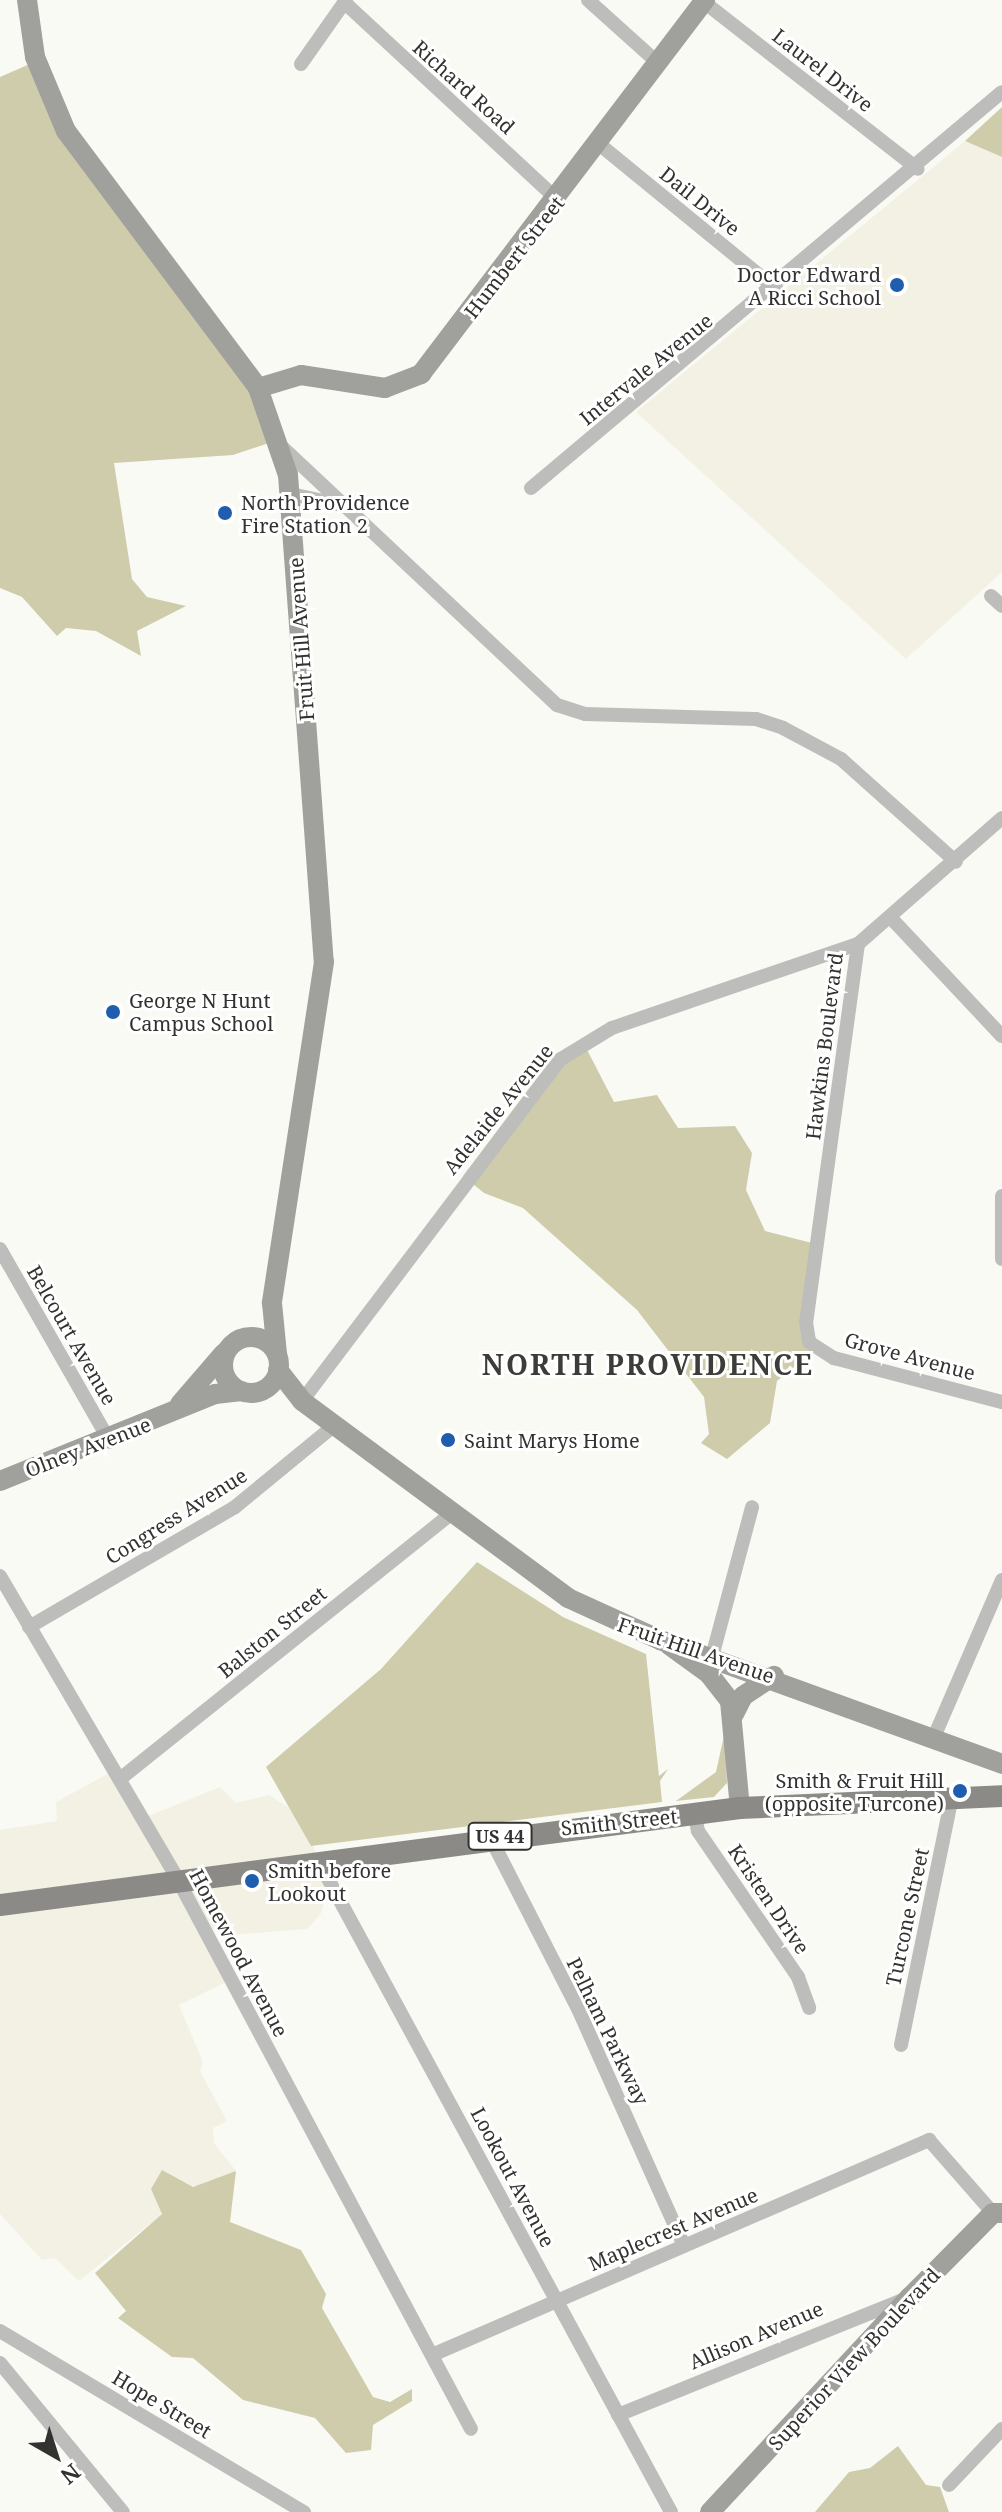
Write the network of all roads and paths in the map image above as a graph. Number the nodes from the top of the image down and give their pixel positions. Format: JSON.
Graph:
{"nodes":[{"id":1,"x":27,"y":0,"type":"edge"},
{"id":2,"x":588,"y":0,"type":"edge"},
{"id":3,"x":345,"y":1,"type":"edge"},
{"id":4,"x":705,"y":1,"type":"edge"},
{"id":5,"x":658,"y":63,"type":"junction"},
{"id":6,"x":301,"y":64,"type":"dead end"},
{"id":7,"x":1002,"y":92,"type":"edge"},
{"id":8,"x":599,"y":144,"type":"junction"},
{"id":9,"x":918,"y":169,"type":"junction"},
{"id":10,"x":559,"y":201,"type":"junction"},
{"id":11,"x":776,"y":289,"type":"junction"},
{"id":12,"x":258,"y":388,"type":"junction"},
{"id":13,"x":280,"y":445,"type":"junction"},
{"id":14,"x":531,"y":488,"type":"dead end"},
{"id":15,"x":291,"y":494,"type":"junction"},
{"id":16,"x":346,"y":506,"type":"junction"},
{"id":17,"x":1002,"y":818,"type":"edge"},
{"id":18,"x":956,"y":862,"type":"junction"},
{"id":19,"x":891,"y":918,"type":"junction"},
{"id":20,"x":858,"y":944,"type":"junction"},
{"id":21,"x":1002,"y":1036,"type":"edge"},
{"id":22,"x":1002,"y":1196,"type":"edge"},
{"id":23,"x":0,"y":1249,"type":"edge"},
{"id":24,"x":1002,"y":1259,"type":"edge"},
{"id":25,"x":272,"y":1303,"type":"junction"},
{"id":26,"x":245,"y":1337,"type":"junction"},
{"id":27,"x":809,"y":1342,"type":"joint"},
{"id":28,"x":227,"y":1349,"type":"junction"},
{"id":29,"x":278,"y":1362,"type":"junction"},
{"id":30,"x":265,"y":1389,"type":"junction"},
{"id":31,"x":242,"y":1391,"type":"junction"},
{"id":32,"x":302,"y":1401,"type":"junction"},
{"id":33,"x":1002,"y":1402,"type":"edge"},
{"id":34,"x":175,"y":1410,"type":"junction"},
{"id":35,"x":335,"y":1425,"type":"junction"},
{"id":36,"x":110,"y":1442,"type":"junction"},
{"id":37,"x":0,"y":1481,"type":"edge"},
{"id":38,"x":752,"y":1507,"type":"dead end"},
{"id":39,"x":450,"y":1515,"type":"junction"},
{"id":40,"x":0,"y":1576,"type":"edge"},
{"id":41,"x":1002,"y":1580,"type":"edge"},
{"id":42,"x":29,"y":1627,"type":"junction"},
{"id":43,"x":660,"y":1640,"type":"junction"},
{"id":44,"x":713,"y":1653,"type":"junction"},
{"id":45,"x":774,"y":1676,"type":"junction"},
{"id":46,"x":734,"y":1714,"type":"junction"},
{"id":47,"x":934,"y":1737,"type":"junction"},
{"id":48,"x":1002,"y":1764,"type":"edge"},
{"id":49,"x":120,"y":1779,"type":"junction"},
{"id":50,"x":952,"y":1796,"type":"junction"},
{"id":51,"x":1002,"y":1796,"type":"edge"},
{"id":52,"x":740,"y":1808,"type":"junction"},
{"id":53,"x":695,"y":1813,"type":"junction"},
{"id":54,"x":490,"y":1837,"type":"junction"},
{"id":55,"x":319,"y":1862,"type":"junction"},
{"id":56,"x":178,"y":1880,"type":"junction"},
{"id":57,"x":0,"y":1905,"type":"edge"},
{"id":58,"x":809,"y":2008,"type":"dead end"},
{"id":59,"x":901,"y":2045,"type":"dead end"},
{"id":60,"x":997,"y":2213,"type":"edge"},
{"id":61,"x":684,"y":2246,"type":"junction"},
{"id":62,"x":910,"y":2297,"type":"junction"},
{"id":63,"x":557,"y":2301,"type":"junction"},
{"id":64,"x":0,"y":2331,"type":"edge"},
{"id":65,"x":432,"y":2355,"type":"junction"},
{"id":66,"x":0,"y":2363,"type":"edge"},
{"id":67,"x":618,"y":2415,"type":"junction"},
{"id":68,"x":471,"y":2429,"type":"dead end"},
{"id":69,"x":1002,"y":2429,"type":"edge"},
{"id":70,"x":949,"y":2485,"type":"dead end"},
{"id":71,"x":123,"y":2512,"type":"edge"},
{"id":72,"x":304,"y":2512,"type":"edge"},
{"id":73,"x":671,"y":2512,"type":"edge"},
{"id":74,"x":710,"y":2512,"type":"edge"}],
"edges":[{"from":1,"to":12,"type":"main road","name":"Fruit Hill Avenue"},
{"from":2,"to":5,"type":"street"},
{"from":3,"to":6,"type":"street"},
{"from":3,"to":10,"type":"street","name":"Richard Road"},
{"from":4,"to":5,"type":"main road","name":"Humbert Street"},
{"from":4,"to":9,"type":"street","name":"Laurel Drive"},
{"from":5,"to":8,"type":"main road","name":"Humbert Street"},
{"from":7,"to":9,"type":"street","name":"Intervale Avenue"},
{"from":8,"to":10,"type":"main road","name":"Humbert Street"},
{"from":8,"to":11,"type":"street","name":"Dail Drive"},
{"from":9,"to":11,"type":"street","name":"Intervale Avenue"},
{"from":10,"to":12,"type":"main road","name":"Humbert Street"},
{"from":11,"to":14,"type":"street","name":"Intervale Avenue"},
{"from":12,"to":13,"type":"main road","name":"Fruit Hill Avenue"},
{"from":13,"to":15,"type":"main road","name":"Fruit Hill Avenue"},
{"from":13,"to":16,"type":"street"},
{"from":15,"to":16,"type":"street"},
{"from":15,"to":25,"type":"main road","name":"Fruit Hill Avenue"},
{"from":16,"to":18,"type":"street"},
{"from":17,"to":18,"type":"street","name":"Hawkins Boulevard"},
{"from":18,"to":19,"type":"street","name":"Hawkins Boulevard"},
{"from":19,"to":20,"type":"street","name":"Hawkins Boulevard"},
{"from":19,"to":21,"type":"street"},
{"from":20,"to":27,"type":"street","name":"Hawkins Boulevard"},
{"from":20,"to":32,"type":"street","name":"Adelaide Avenue"},
{"from":22,"to":24,"type":"street"},
{"from":23,"to":36,"type":"street","name":"Belcourt Avenue"},
{"from":25,"to":26,"type":"main road","name":"Fruit Hill Avenue"},
{"from":25,"to":29,"type":"main road","name":"Fruit Hill Avenue"},
{"from":26,"to":28,"type":"main road"},
{"from":26,"to":29,"type":"main road"},
{"from":27,"to":33,"type":"street","name":"Grove Avenue"},
{"from":28,"to":31,"type":"main road"},
{"from":28,"to":34,"type":"main road","name":"Olney Avenue"},
{"from":29,"to":30,"type":"main road"},
{"from":29,"to":32,"type":"main road","name":"Fruit Hill Avenue"},
{"from":30,"to":31,"type":"main road"},
{"from":30,"to":32,"type":"main road","name":"Fruit Hill Avenue"},
{"from":31,"to":34,"type":"main road","name":"Olney Avenue"},
{"from":32,"to":35,"type":"main road","name":"Fruit Hill Avenue"},
{"from":34,"to":36,"type":"main road","name":"Olney Avenue"},
{"from":35,"to":39,"type":"main road","name":"Fruit Hill Avenue"},
{"from":35,"to":42,"type":"street","name":"Congress Avenue"},
{"from":36,"to":37,"type":"main road","name":"Olney Avenue"},
{"from":38,"to":44,"type":"street"},
{"from":39,"to":43,"type":"main road","name":"Fruit Hill Avenue"},
{"from":39,"to":49,"type":"street","name":"Balston Street"},
{"from":40,"to":42,"type":"street","name":"Homewood Avenue"},
{"from":41,"to":47,"type":"street"},
{"from":42,"to":49,"type":"street","name":"Homewood Avenue"},
{"from":43,"to":44,"type":"main road","name":"Fruit Hill Avenue"},
{"from":43,"to":46,"type":"main road"},
{"from":44,"to":45,"type":"main road","name":"Fruit Hill Avenue"},
{"from":45,"to":46,"type":"main road"},
{"from":45,"to":47,"type":"main road","name":"Fruit Hill Avenue"},
{"from":46,"to":52,"type":"main road"},
{"from":47,"to":48,"type":"main road","name":"Fruit Hill Avenue"},
{"from":49,"to":56,"type":"street","name":"Homewood Avenue"},
{"from":50,"to":51,"type":"main road","name":"Smith Street","number":"US 44"},
{"from":50,"to":52,"type":"main road","name":"Smith Street","number":"US 44"},
{"from":50,"to":59,"type":"street","name":"Turcone Street"},
{"from":52,"to":53,"type":"main road","name":"Smith Street","number":"US 44"},
{"from":53,"to":54,"type":"main road","name":"Smith Street","number":"US 44"},
{"from":53,"to":58,"type":"street","name":"Kristen Drive"},
{"from":54,"to":55,"type":"main road","name":"Smith Street","number":"US 44"},
{"from":54,"to":61,"type":"street","name":"Pelham Parkway"},
{"from":55,"to":56,"type":"main road","name":"Smith Street","number":"US 44"},
{"from":55,"to":63,"type":"street","name":"Lookout Avenue"},
{"from":56,"to":57,"type":"main road","name":"Smith Street","number":"US 44"},
{"from":56,"to":65,"type":"street","name":"Homewood Avenue"},
{"from":60,"to":61,"type":"street","name":"Maplecrest Avenue"},
{"from":60,"to":62,"type":"main road","name":"Superior View Boulevard"},
{"from":61,"to":63,"type":"street","name":"Maplecrest Avenue"},
{"from":62,"to":67,"type":"street","name":"Allison Avenue"},
{"from":62,"to":74,"type":"main road","name":"Superior View Boulevard"},
{"from":63,"to":65,"type":"street","name":"Maplecrest Avenue"},
{"from":63,"to":67,"type":"street","name":"Lookout Avenue"},
{"from":64,"to":72,"type":"street","name":"Hope Street"},
{"from":65,"to":68,"type":"street","name":"Homewood Avenue"},
{"from":66,"to":71,"type":"street"},
{"from":67,"to":73,"type":"street","name":"Lookout Avenue"},
{"from":69,"to":70,"type":"street"}]}
